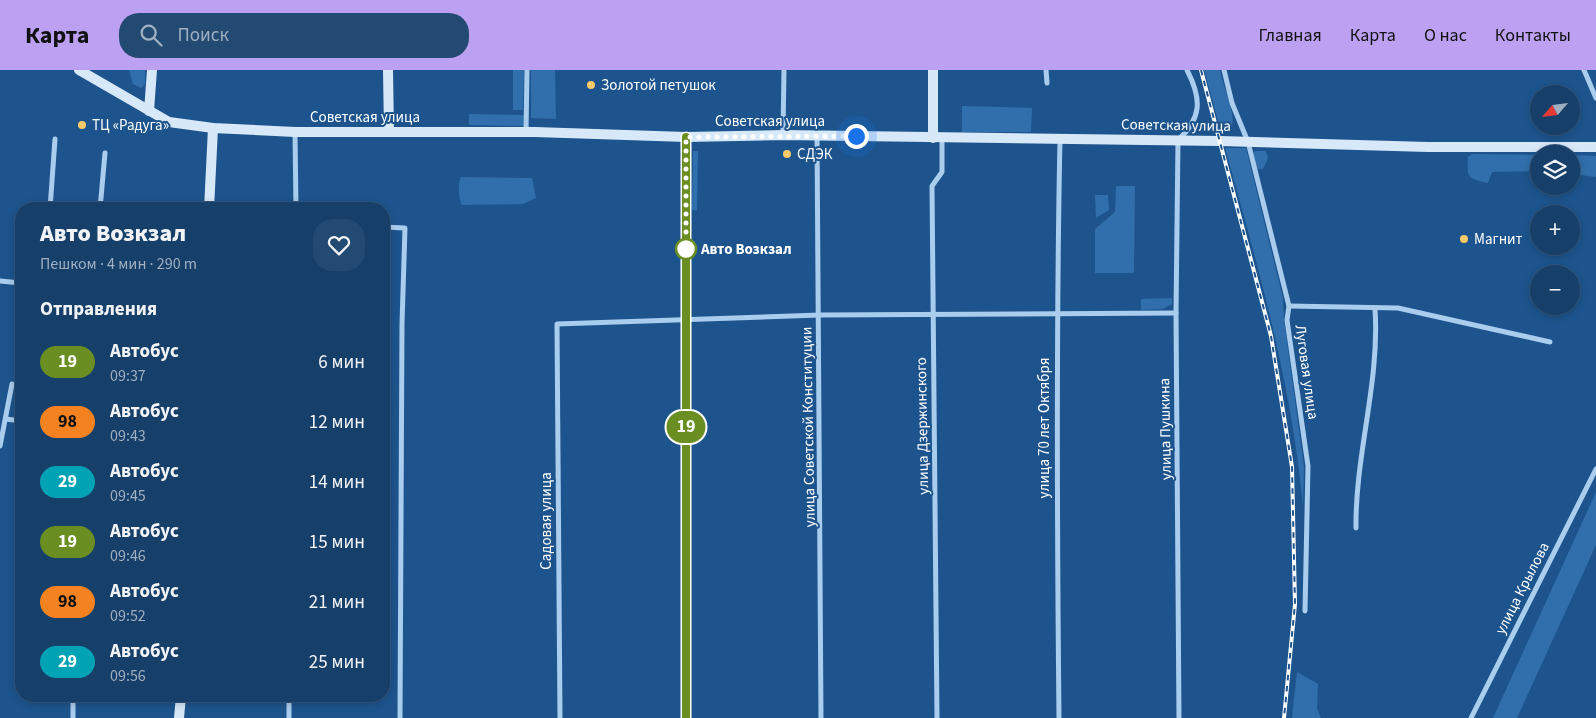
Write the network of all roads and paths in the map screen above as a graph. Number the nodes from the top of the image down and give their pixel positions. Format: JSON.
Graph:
{"nodes":[{"id":1,"x":79,"y":70,"type":"edge"},
{"id":2,"x":152,"y":70,"type":"edge"},
{"id":3,"x":388,"y":70,"type":"edge"},
{"id":4,"x":527,"y":70,"type":"edge"},
{"id":5,"x":784,"y":70,"type":"edge"},
{"id":6,"x":933,"y":70,"type":"edge"},
{"id":7,"x":1046,"y":70,"type":"edge"},
{"id":8,"x":1187,"y":70,"type":"edge"},
{"id":9,"x":1224,"y":70,"type":"edge"},
{"id":10,"x":1584,"y":70,"type":"edge"},
{"id":11,"x":1047,"y":83,"type":"dead end"},
{"id":12,"x":1596,"y":98,"type":"edge"},
{"id":13,"x":149,"y":111,"type":"junction"},
{"id":14,"x":213,"y":128,"type":"junction"},
{"id":15,"x":296,"y":132,"type":"junction"},
{"id":16,"x":389,"y":132,"type":"junction"},
{"id":17,"x":526,"y":132,"type":"junction"},
{"id":18,"x":782,"y":136,"type":"junction"},
{"id":19,"x":817,"y":136,"type":"junction"},
{"id":20,"x":686,"y":137,"type":"junction"},
{"id":21,"x":937,"y":138,"type":"junction"},
{"id":22,"x":1060,"y":138,"type":"junction"},
{"id":23,"x":54,"y":139,"type":"dead end"},
{"id":24,"x":1178,"y":140,"type":"junction"},
{"id":25,"x":1248,"y":142,"type":"junction"},
{"id":26,"x":1596,"y":147,"type":"edge"},
{"id":27,"x":105,"y":153,"type":"dead end"},
{"id":28,"x":50,"y":202,"type":"edge"},
{"id":29,"x":101,"y":202,"type":"edge"},
{"id":30,"x":209,"y":202,"type":"edge"},
{"id":31,"x":296,"y":202,"type":"edge"},
{"id":32,"x":390,"y":227,"type":"edge"},
{"id":33,"x":0,"y":281,"type":"edge"},
{"id":34,"x":15,"y":282,"type":"edge"},
{"id":35,"x":1289,"y":306,"type":"junction"},
{"id":36,"x":1375,"y":309,"type":"junction"},
{"id":37,"x":1057,"y":312,"type":"junction"},
{"id":38,"x":933,"y":313,"type":"junction"},
{"id":39,"x":1176,"y":313,"type":"junction"},
{"id":40,"x":820,"y":315,"type":"junction"},
{"id":41,"x":685,"y":318,"type":"junction"},
{"id":42,"x":1550,"y":342,"type":"dead end"},
{"id":43,"x":12,"y":384,"type":"dead end"},
{"id":44,"x":6,"y":419,"type":"junction"},
{"id":45,"x":15,"y":420,"type":"edge"},
{"id":46,"x":0,"y":446,"type":"edge"},
{"id":47,"x":1596,"y":469,"type":"edge"},
{"id":48,"x":1356,"y":528,"type":"dead end"},
{"id":49,"x":1305,"y":611,"type":"dead end"},
{"id":50,"x":73,"y":702,"type":"edge"},
{"id":51,"x":180,"y":702,"type":"edge"},
{"id":52,"x":289,"y":702,"type":"edge"},
{"id":53,"x":73,"y":718,"type":"edge"},
{"id":54,"x":179,"y":718,"type":"edge"},
{"id":55,"x":289,"y":718,"type":"edge"},
{"id":56,"x":400,"y":718,"type":"edge"},
{"id":57,"x":560,"y":718,"type":"edge"},
{"id":58,"x":686,"y":718,"type":"edge"},
{"id":59,"x":822,"y":718,"type":"edge"},
{"id":60,"x":937,"y":718,"type":"edge"},
{"id":61,"x":1059,"y":718,"type":"edge"},
{"id":62,"x":1179,"y":718,"type":"edge"},
{"id":63,"x":1471,"y":718,"type":"edge"}],
"edges":[{"from":1,"to":13,"type":"main road","name":"Советская улица"},
{"from":2,"to":13,"type":"main road"},
{"from":3,"to":16,"type":"main road"},
{"from":4,"to":17,"type":"street"},
{"from":5,"to":18,"type":"street"},
{"from":6,"to":21,"type":"main road"},
{"from":7,"to":11,"type":"street"},
{"from":8,"to":24,"type":"street"},
{"from":9,"to":25,"type":"street","name":"Луговая улица"},
{"from":10,"to":12,"type":"street"},
{"from":13,"to":14,"type":"main road","name":"Советская улица"},
{"from":14,"to":15,"type":"main road","name":"Советская улица"},
{"from":14,"to":30,"type":"main road"},
{"from":15,"to":16,"type":"main road","name":"Советская улица"},
{"from":15,"to":31,"type":"street"},
{"from":16,"to":17,"type":"main road","name":"Советская улица"},
{"from":17,"to":20,"type":"main road","name":"Советская улица"},
{"from":18,"to":19,"type":"main road","name":"Советская улица"},
{"from":18,"to":20,"type":"main road","name":"Советская улица"},
{"from":19,"to":21,"type":"main road","name":"Советская улица"},
{"from":19,"to":40,"type":"street","name":"улица Советской Конституции"},
{"from":20,"to":41,"type":"street"},
{"from":21,"to":22,"type":"main road","name":"Советская улица"},
{"from":21,"to":38,"type":"street","name":"улица Дзержинского"},
{"from":22,"to":24,"type":"main road","name":"Советская улица"},
{"from":22,"to":37,"type":"street","name":"улица 70 лет Октября"},
{"from":23,"to":28,"type":"street"},
{"from":24,"to":25,"type":"main road","name":"Советская улица"},
{"from":24,"to":39,"type":"street","name":"улица Пушкина"},
{"from":25,"to":26,"type":"main road","name":"Советская улица"},
{"from":25,"to":35,"type":"street","name":"Луговая улица"},
{"from":27,"to":29,"type":"street"},
{"from":32,"to":56,"type":"street"},
{"from":33,"to":34,"type":"street"},
{"from":35,"to":36,"type":"street"},
{"from":35,"to":49,"type":"street","name":"Луговая улица"},
{"from":36,"to":42,"type":"street"},
{"from":36,"to":48,"type":"street"},
{"from":37,"to":38,"type":"street"},
{"from":37,"to":39,"type":"street"},
{"from":37,"to":61,"type":"street","name":"улица 70 лет Октября"},
{"from":38,"to":40,"type":"street"},
{"from":38,"to":60,"type":"street","name":"улица Дзержинского"},
{"from":39,"to":62,"type":"street","name":"улица Пушкина"},
{"from":40,"to":41,"type":"street"},
{"from":40,"to":59,"type":"street","name":"улица Советской Конституции"},
{"from":41,"to":57,"type":"street","name":"Садовая улица"},
{"from":41,"to":58,"type":"street"},
{"from":43,"to":44,"type":"street"},
{"from":44,"to":45,"type":"street"},
{"from":44,"to":46,"type":"street"},
{"from":47,"to":63,"type":"street","name":"улица Крылова"},
{"from":50,"to":53,"type":"street"},
{"from":51,"to":54,"type":"main road"},
{"from":52,"to":55,"type":"street"}]}
